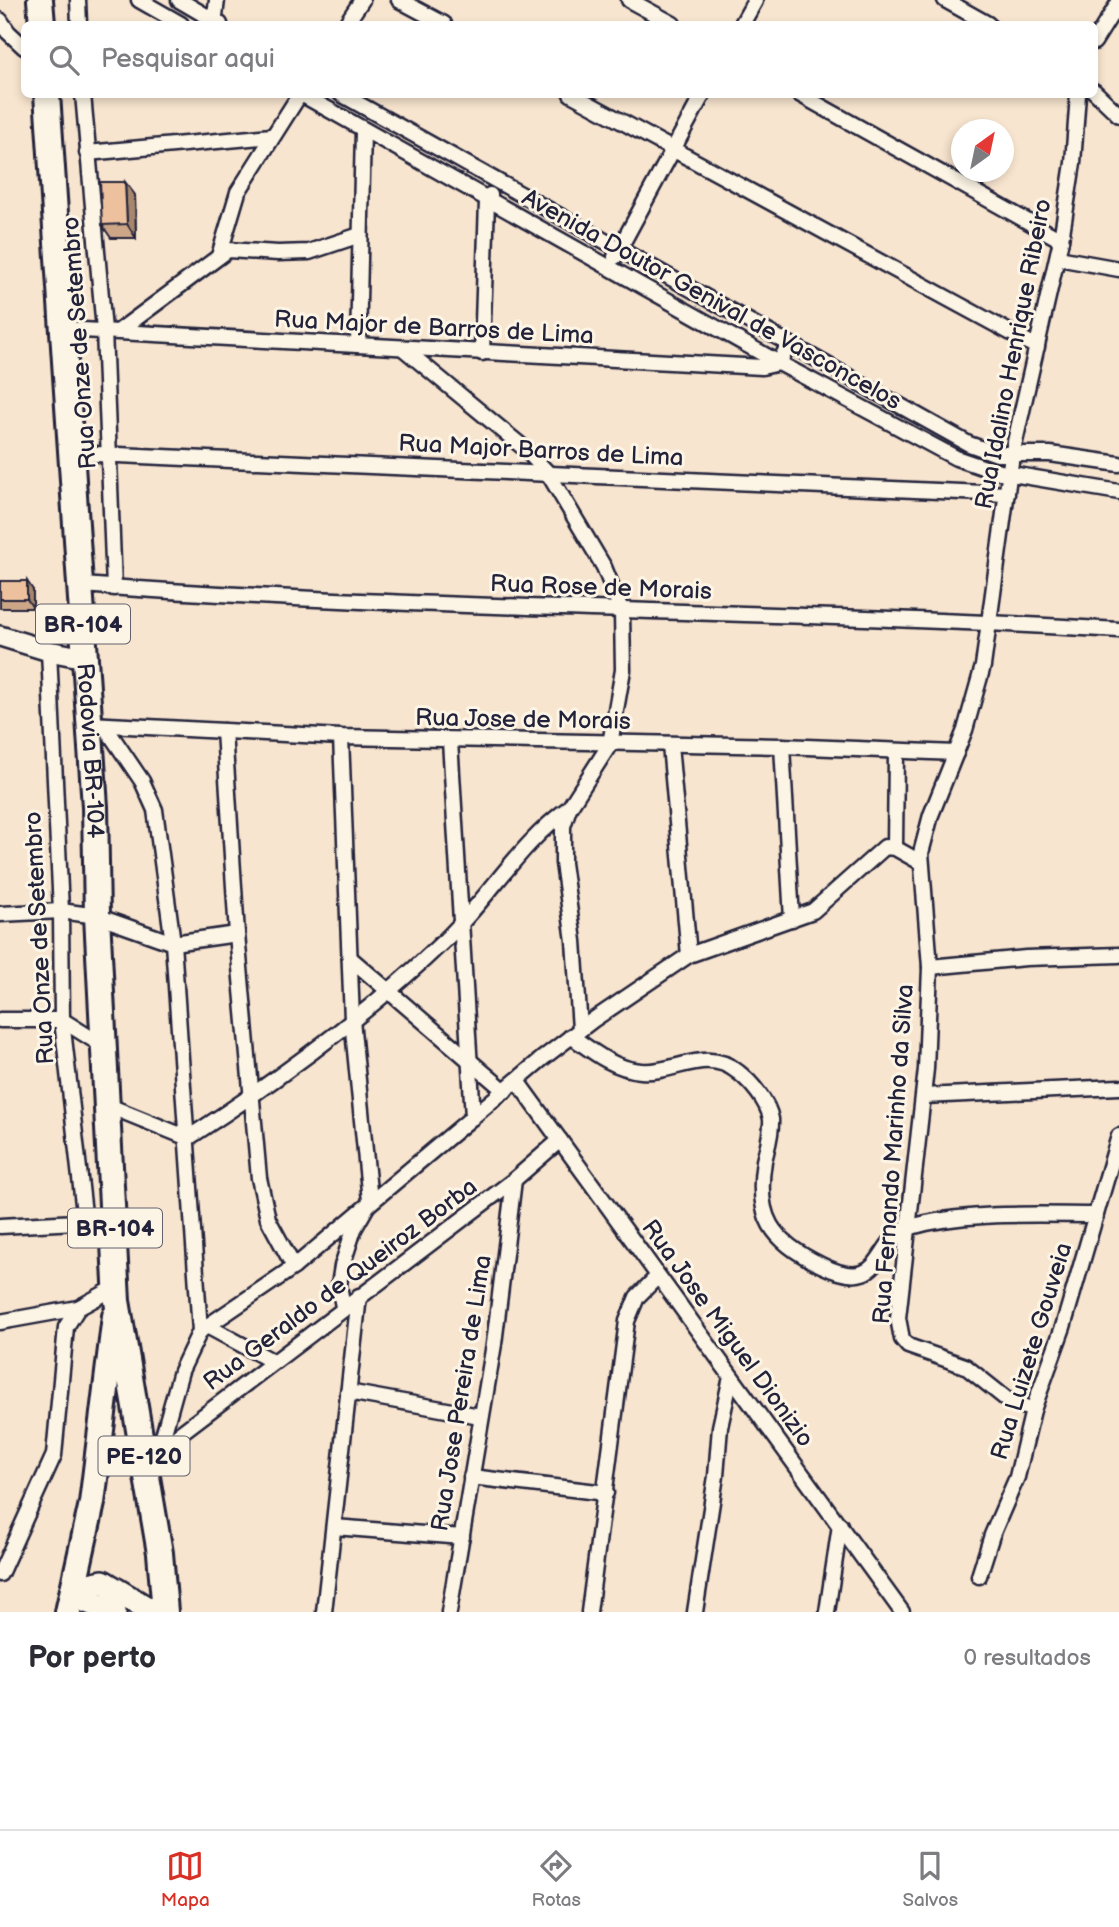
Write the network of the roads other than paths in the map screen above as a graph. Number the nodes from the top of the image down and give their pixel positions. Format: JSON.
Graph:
{"nodes":[{"id":1,"x":40,"y":0,"type":"edge"},
{"id":2,"x":78,"y":0,"type":"edge"},
{"id":3,"x":139,"y":0,"type":"edge"},
{"id":4,"x":179,"y":0,"type":"edge"},
{"id":5,"x":218,"y":0,"type":"edge"},
{"id":6,"x":399,"y":0,"type":"edge"},
{"id":7,"x":629,"y":0,"type":"edge"},
{"id":8,"x":945,"y":0,"type":"edge"},
{"id":9,"x":755,"y":1,"type":"edge"},
{"id":10,"x":1119,"y":2,"type":"edge"},
{"id":11,"x":357,"y":4,"type":"edge"},
{"id":12,"x":0,"y":20,"type":"edge"},
{"id":13,"x":42,"y":21,"type":"edge"},
{"id":14,"x":79,"y":21,"type":"edge"},
{"id":15,"x":176,"y":21,"type":"edge"},
{"id":16,"x":212,"y":21,"type":"edge"},
{"id":17,"x":217,"y":21,"type":"edge"},
{"id":18,"x":348,"y":21,"type":"edge"},
{"id":19,"x":438,"y":21,"type":"edge"},
{"id":20,"x":668,"y":21,"type":"edge"},
{"id":21,"x":743,"y":21,"type":"edge"},
{"id":22,"x":983,"y":21,"type":"edge"},
{"id":23,"x":1098,"y":36,"type":"edge"},
{"id":24,"x":21,"y":44,"type":"edge"},
{"id":25,"x":1098,"y":95,"type":"edge"},
{"id":26,"x":47,"y":98,"type":"edge"},
{"id":27,"x":83,"y":98,"type":"edge"},
{"id":28,"x":298,"y":98,"type":"edge"},
{"id":29,"x":308,"y":98,"type":"edge"},
{"id":30,"x":348,"y":98,"type":"edge"},
{"id":31,"x":578,"y":98,"type":"edge"},
{"id":32,"x":701,"y":98,"type":"edge"},
{"id":33,"x":806,"y":98,"type":"edge"},
{"id":34,"x":1078,"y":98,"type":"edge"},
{"id":35,"x":1119,"y":115,"type":"edge"},
{"id":36,"x":363,"y":131,"type":"junction"},
{"id":37,"x":272,"y":136,"type":"junction"},
{"id":38,"x":672,"y":150,"type":"junction"},
{"id":39,"x":87,"y":153,"type":"junction"},
{"id":40,"x":496,"y":181,"type":"junction"},
{"id":41,"x":487,"y":201,"type":"junction"},
{"id":42,"x":360,"y":235,"type":"junction"},
{"id":43,"x":1061,"y":240,"type":"junction"},
{"id":44,"x":618,"y":251,"type":"junction"},
{"id":45,"x":219,"y":256,"type":"junction"},
{"id":46,"x":1058,"y":258,"type":"junction"},
{"id":47,"x":609,"y":267,"type":"junction"},
{"id":48,"x":1119,"y":269,"type":"edge"},
{"id":49,"x":64,"y":329,"type":"junction"},
{"id":50,"x":104,"y":330,"type":"junction"},
{"id":51,"x":119,"y":331,"type":"junction"},
{"id":52,"x":789,"y":344,"type":"junction"},
{"id":53,"x":358,"y":345,"type":"junction"},
{"id":54,"x":1037,"y":347,"type":"junction"},
{"id":55,"x":404,"y":349,"type":"junction"},
{"id":56,"x":482,"y":353,"type":"junction"},
{"id":57,"x":779,"y":363,"type":"junction"},
{"id":58,"x":73,"y":453,"type":"junction"},
{"id":59,"x":111,"y":454,"type":"junction"},
{"id":60,"x":1012,"y":455,"type":"junction"},
{"id":61,"x":1119,"y":464,"type":"edge"},
{"id":62,"x":548,"y":473,"type":"junction"},
{"id":63,"x":1010,"y":473,"type":"junction"},
{"id":64,"x":1119,"y":492,"type":"edge"},
{"id":65,"x":1007,"y":494,"type":"junction"},
{"id":66,"x":82,"y":585,"type":"junction"},
{"id":67,"x":114,"y":587,"type":"junction"},
{"id":68,"x":622,"y":612,"type":"junction"},
{"id":69,"x":991,"y":622,"type":"junction"},
{"id":70,"x":1119,"y":630,"type":"edge"},
{"id":71,"x":0,"y":636,"type":"edge"},
{"id":72,"x":49,"y":652,"type":"junction"},
{"id":73,"x":85,"y":658,"type":"junction"},
{"id":74,"x":97,"y":724,"type":"junction"},
{"id":75,"x":224,"y":731,"type":"junction"},
{"id":76,"x":341,"y":737,"type":"junction"},
{"id":77,"x":450,"y":741,"type":"junction"},
{"id":78,"x":610,"y":744,"type":"junction"},
{"id":79,"x":670,"y":746,"type":"junction"},
{"id":80,"x":782,"y":746,"type":"junction"},
{"id":81,"x":896,"y":753,"type":"junction"},
{"id":82,"x":956,"y":754,"type":"junction"},
{"id":83,"x":569,"y":808,"type":"junction"},
{"id":84,"x":895,"y":848,"type":"junction"},
{"id":85,"x":920,"y":862,"type":"junction"},
{"id":86,"x":61,"y":911,"type":"junction"},
{"id":87,"x":0,"y":914,"type":"edge"},
{"id":88,"x":97,"y":916,"type":"junction"},
{"id":89,"x":792,"y":919,"type":"junction"},
{"id":90,"x":460,"y":924,"type":"junction"},
{"id":91,"x":237,"y":934,"type":"junction"},
{"id":92,"x":173,"y":943,"type":"junction"},
{"id":93,"x":689,"y":955,"type":"junction"},
{"id":94,"x":1119,"y":955,"type":"edge"},
{"id":95,"x":350,"y":958,"type":"junction"},
{"id":96,"x":930,"y":967,"type":"junction"},
{"id":97,"x":389,"y":992,"type":"junction"},
{"id":98,"x":0,"y":1020,"type":"edge"},
{"id":99,"x":62,"y":1020,"type":"junction"},
{"id":100,"x":352,"y":1020,"type":"junction"},
{"id":101,"x":575,"y":1033,"type":"junction"},
{"id":102,"x":105,"y":1047,"type":"junction"},
{"id":103,"x":470,"y":1059,"type":"junction"},
{"id":104,"x":517,"y":1081,"type":"junction"},
{"id":105,"x":1119,"y":1087,"type":"edge"},
{"id":106,"x":505,"y":1091,"type":"junction"},
{"id":107,"x":924,"y":1096,"type":"junction"},
{"id":108,"x":253,"y":1097,"type":"junction"},
{"id":109,"x":109,"y":1106,"type":"junction"},
{"id":110,"x":473,"y":1117,"type":"junction"},
{"id":111,"x":1119,"y":1136,"type":"edge"},
{"id":112,"x":188,"y":1138,"type":"junction"},
{"id":113,"x":560,"y":1140,"type":"junction"},
{"id":114,"x":514,"y":1180,"type":"junction"},
{"id":115,"x":370,"y":1201,"type":"junction"},
{"id":116,"x":1096,"y":1214,"type":"junction"},
{"id":117,"x":115,"y":1220,"type":"junction"},
{"id":118,"x":85,"y":1222,"type":"junction"},
{"id":119,"x":0,"y":1226,"type":"edge"},
{"id":120,"x":910,"y":1227,"type":"junction"},
{"id":121,"x":294,"y":1267,"type":"junction"},
{"id":122,"x":657,"y":1277,"type":"junction"},
{"id":123,"x":118,"y":1293,"type":"junction"},
{"id":124,"x":359,"y":1296,"type":"junction"},
{"id":125,"x":344,"y":1307,"type":"junction"},
{"id":126,"x":78,"y":1308,"type":"junction"},
{"id":127,"x":0,"y":1322,"type":"edge"},
{"id":128,"x":203,"y":1329,"type":"junction"},
{"id":129,"x":274,"y":1362,"type":"junction"},
{"id":130,"x":731,"y":1377,"type":"junction"},
{"id":131,"x":348,"y":1392,"type":"junction"},
{"id":132,"x":1033,"y":1410,"type":"junction"},
{"id":133,"x":480,"y":1416,"type":"junction"},
{"id":134,"x":152,"y":1455,"type":"junction"},
{"id":135,"x":471,"y":1477,"type":"junction"},
{"id":136,"x":606,"y":1493,"type":"junction"},
{"id":137,"x":840,"y":1525,"type":"junction"},
{"id":138,"x":334,"y":1527,"type":"junction"},
{"id":139,"x":462,"y":1537,"type":"junction"},
{"id":140,"x":1,"y":1568,"type":"edge"},
{"id":141,"x":979,"y":1576,"type":"dead end"},
{"id":142,"x":71,"y":1600,"type":"edge"},
{"id":143,"x":114,"y":1612,"type":"edge"},
{"id":144,"x":153,"y":1612,"type":"edge"},
{"id":145,"x":165,"y":1612,"type":"edge"},
{"id":146,"x":324,"y":1612,"type":"edge"},
{"id":147,"x":449,"y":1612,"type":"edge"},
{"id":148,"x":589,"y":1612,"type":"edge"},
{"id":149,"x":695,"y":1612,"type":"edge"},
{"id":150,"x":827,"y":1612,"type":"edge"},
{"id":151,"x":902,"y":1612,"type":"edge"}],
"edges":[{"from":1,"to":13,"type":"highway"},
{"from":2,"to":14,"type":"street"},
{"from":3,"to":15,"type":"street"},
{"from":4,"to":16,"type":"street"},
{"from":5,"to":17,"type":"street"},
{"from":6,"to":19,"type":"street"},
{"from":7,"to":20,"type":"street"},
{"from":8,"to":22,"type":"street"},
{"from":9,"to":21,"type":"street"},
{"from":10,"to":23,"type":"street"},
{"from":11,"to":18,"type":"street"},
{"from":12,"to":24,"type":"street"},
{"from":25,"to":35,"type":"street"},
{"from":26,"to":49,"type":"highway","name":"Rodovia BR-104","number":"BR-104"},
{"from":27,"to":39,"type":"street","name":"Rua Onze de Setembro"},
{"from":28,"to":37,"type":"street"},
{"from":29,"to":36,"type":"street","name":"Avenida Doutor Genival de Vasconcelos"},
{"from":30,"to":40,"type":"street","name":"Avenida Doutor Genival de Vasconcelos"},
{"from":31,"to":38,"type":"street"},
{"from":32,"to":38,"type":"street"},
{"from":33,"to":43,"type":"street"},
{"from":34,"to":43,"type":"street","name":"Rua Idalino Henrique Ribeiro"},
{"from":36,"to":41,"type":"street","name":"Avenida Doutor Genival de Vasconcelos"},
{"from":36,"to":42,"type":"street"},
{"from":37,"to":39,"type":"street"},
{"from":37,"to":45,"type":"street"},
{"from":38,"to":44,"type":"street"},
{"from":38,"to":54,"type":"street"},
{"from":39,"to":50,"type":"street","name":"Rua Onze de Setembro"},
{"from":40,"to":41,"type":"street"},
{"from":40,"to":44,"type":"street","name":"Avenida Doutor Genival de Vasconcelos"},
{"from":41,"to":47,"type":"street","name":"Avenida Doutor Genival de Vasconcelos"},
{"from":41,"to":56,"type":"street"},
{"from":42,"to":45,"type":"street"},
{"from":42,"to":53,"type":"street"},
{"from":43,"to":46,"type":"street","name":"Rua Idalino Henrique Ribeiro"},
{"from":44,"to":47,"type":"street"},
{"from":44,"to":52,"type":"street","name":"Avenida Doutor Genival de Vasconcelos"},
{"from":45,"to":51,"type":"street"},
{"from":46,"to":48,"type":"street"},
{"from":46,"to":54,"type":"street","name":"Rua Idalino Henrique Ribeiro"},
{"from":47,"to":57,"type":"street","name":"Avenida Doutor Genival de Vasconcelos"},
{"from":49,"to":50,"type":"street","name":"Rua Major de Barros de Lima"},
{"from":49,"to":58,"type":"highway","name":"Rodovia BR-104","number":"BR-104"},
{"from":50,"to":51,"type":"street","name":"Rua Major de Barros de Lima"},
{"from":50,"to":59,"type":"street","name":"Rua Onze de Setembro"},
{"from":51,"to":53,"type":"street","name":"Rua Major de Barros de Lima"},
{"from":52,"to":57,"type":"street"},
{"from":52,"to":60,"type":"street","name":"Avenida Doutor Genival de Vasconcelos"},
{"from":53,"to":55,"type":"street","name":"Rua Major de Barros de Lima"},
{"from":54,"to":60,"type":"street","name":"Rua Idalino Henrique Ribeiro"},
{"from":55,"to":56,"type":"street","name":"Rua Major de Barros de Lima"},
{"from":55,"to":62,"type":"street"},
{"from":56,"to":57,"type":"street","name":"Rua Major de Barros de Lima"},
{"from":57,"to":63,"type":"street","name":"Avenida Doutor Genival de Vasconcelos"},
{"from":58,"to":59,"type":"street","name":"Rua Major Barros de Lima"},
{"from":58,"to":66,"type":"highway","name":"Rodovia BR-104","number":"BR-104"},
{"from":59,"to":62,"type":"street","name":"Rua Major Barros de Lima"},
{"from":59,"to":67,"type":"street","name":"Rua Onze de Setembro"},
{"from":60,"to":61,"type":"street","name":"Avenida Doutor Genival de Vasconcelos"},
{"from":60,"to":63,"type":"street","name":"Rua Idalino Henrique Ribeiro"},
{"from":62,"to":65,"type":"street","name":"Rua Major Barros de Lima"},
{"from":62,"to":68,"type":"street"},
{"from":63,"to":64,"type":"street","name":"Avenida Doutor Genival de Vasconcelos"},
{"from":63,"to":65,"type":"street","name":"Rua Idalino Henrique Ribeiro"},
{"from":65,"to":69,"type":"street","name":"Rua Idalino Henrique Ribeiro"},
{"from":66,"to":67,"type":"street","name":"Rua Rose de Morais"},
{"from":66,"to":73,"type":"highway","name":"Rodovia BR-104","number":"BR-104"},
{"from":67,"to":68,"type":"street","name":"Rua Rose de Morais"},
{"from":68,"to":69,"type":"street","name":"Rua Rose de Morais"},
{"from":68,"to":78,"type":"street"},
{"from":69,"to":70,"type":"street","name":"Rua Rose de Morais"},
{"from":69,"to":82,"type":"street","name":"Rua Fernando Marinho da Silva"},
{"from":71,"to":72,"type":"street"},
{"from":72,"to":73,"type":"street"},
{"from":72,"to":86,"type":"street","name":"Rua Onze de Setembro"},
{"from":73,"to":74,"type":"highway","name":"Rodovia BR-104","number":"BR-104"},
{"from":74,"to":75,"type":"street","name":"Rua Jose de Morais"},
{"from":74,"to":88,"type":"highway","name":"Rodovia BR-104","number":"BR-104"},
{"from":74,"to":92,"type":"street"},
{"from":75,"to":76,"type":"street","name":"Rua Jose de Morais"},
{"from":75,"to":91,"type":"street"},
{"from":76,"to":77,"type":"street","name":"Rua Jose de Morais"},
{"from":76,"to":95,"type":"street"},
{"from":77,"to":78,"type":"street","name":"Rua Jose de Morais"},
{"from":77,"to":90,"type":"street"},
{"from":78,"to":79,"type":"street","name":"Rua Jose de Morais"},
{"from":78,"to":83,"type":"street"},
{"from":79,"to":80,"type":"street","name":"Rua Jose de Morais"},
{"from":79,"to":93,"type":"street"},
{"from":80,"to":81,"type":"street","name":"Rua Jose de Morais"},
{"from":80,"to":89,"type":"street"},
{"from":81,"to":82,"type":"street","name":"Rua Jose de Morais"},
{"from":81,"to":84,"type":"street"},
{"from":82,"to":85,"type":"street","name":"Rua Fernando Marinho da Silva"},
{"from":83,"to":90,"type":"street"},
{"from":83,"to":101,"type":"street"},
{"from":84,"to":85,"type":"street"},
{"from":84,"to":89,"type":"street"},
{"from":85,"to":96,"type":"street","name":"Rua Fernando Marinho da Silva"},
{"from":86,"to":87,"type":"street"},
{"from":86,"to":88,"type":"street"},
{"from":86,"to":99,"type":"street","name":"Rua Onze de Setembro"},
{"from":88,"to":92,"type":"street"},
{"from":88,"to":102,"type":"highway","name":"Rodovia BR-104","number":"BR-104"},
{"from":89,"to":93,"type":"street"},
{"from":90,"to":97,"type":"street"},
{"from":90,"to":103,"type":"street"},
{"from":91,"to":92,"type":"street"},
{"from":91,"to":108,"type":"street"},
{"from":92,"to":112,"type":"street"},
{"from":93,"to":101,"type":"street"},
{"from":94,"to":96,"type":"street"},
{"from":95,"to":97,"type":"street"},
{"from":95,"to":100,"type":"street"},
{"from":96,"to":107,"type":"street","name":"Rua Fernando Marinho da Silva"},
{"from":97,"to":100,"type":"street"},
{"from":97,"to":103,"type":"street"},
{"from":98,"to":99,"type":"street"},
{"from":99,"to":102,"type":"street"},
{"from":99,"to":118,"type":"street","name":"Rua Onze de Setembro"},
{"from":100,"to":108,"type":"street"},
{"from":100,"to":115,"type":"street"},
{"from":101,"to":104,"type":"street"},
{"from":101,"to":120,"type":"street"},
{"from":102,"to":109,"type":"highway","name":"Rodovia BR-104","number":"BR-104"},
{"from":103,"to":106,"type":"street"},
{"from":103,"to":110,"type":"street"},
{"from":104,"to":106,"type":"street"},
{"from":104,"to":113,"type":"street","name":"Rua Jose Miguel Dionizio"},
{"from":105,"to":107,"type":"street"},
{"from":106,"to":110,"type":"street"},
{"from":107,"to":120,"type":"street","name":"Rua Fernando Marinho da Silva"},
{"from":108,"to":112,"type":"street"},
{"from":108,"to":121,"type":"street"},
{"from":109,"to":112,"type":"street"},
{"from":109,"to":117,"type":"highway","name":"Rodovia BR-104","number":"BR-104"},
{"from":110,"to":115,"type":"street"},
{"from":111,"to":116,"type":"street","name":"Rua Luizete Gouveia"},
{"from":112,"to":128,"type":"street"},
{"from":113,"to":114,"type":"street","name":"Rua Geraldo de Queiroz Borba"},
{"from":113,"to":122,"type":"street","name":"Rua Jose Miguel Dionizio"},
{"from":114,"to":124,"type":"street","name":"Rua Geraldo de Queiroz Borba"},
{"from":114,"to":133,"type":"street","name":"Rua Jose Pereira de Lima"},
{"from":115,"to":121,"type":"street"},
{"from":115,"to":125,"type":"street"},
{"from":116,"to":120,"type":"street"},
{"from":116,"to":132,"type":"street","name":"Rua Luizete Gouveia"},
{"from":117,"to":118,"type":"street"},
{"from":117,"to":123,"type":"highway","number":"BR-104"},
{"from":118,"to":119,"type":"street"},
{"from":120,"to":132,"type":"street","name":"Rua Fernando Marinho da Silva"},
{"from":121,"to":128,"type":"street"},
{"from":122,"to":130,"type":"street","name":"Rua Jose Miguel Dionizio"},
{"from":122,"to":136,"type":"street"},
{"from":123,"to":126,"type":"street"},
{"from":123,"to":134,"type":"highway","number":"PE-120"},
{"from":123,"to":142,"type":"highway","number":"BR-104"},
{"from":124,"to":125,"type":"street","name":"Rua Geraldo de Queiroz Borba"},
{"from":124,"to":131,"type":"street"},
{"from":125,"to":129,"type":"street","name":"Rua Geraldo de Queiroz Borba"},
{"from":126,"to":127,"type":"street"},
{"from":126,"to":140,"type":"street"},
{"from":128,"to":129,"type":"street"},
{"from":128,"to":134,"type":"street"},
{"from":129,"to":134,"type":"street","name":"Rua Geraldo de Queiroz Borba"},
{"from":130,"to":137,"type":"street","name":"Rua Jose Miguel Dionizio"},
{"from":130,"to":149,"type":"street"},
{"from":131,"to":133,"type":"street"},
{"from":131,"to":138,"type":"street"},
{"from":132,"to":141,"type":"street","name":"Rua Luizete Gouveia"},
{"from":133,"to":135,"type":"street","name":"Rua Jose Pereira de Lima"},
{"from":134,"to":145,"type":"highway","number":"PE-120"},
{"from":135,"to":136,"type":"street"},
{"from":135,"to":139,"type":"street","name":"Rua Jose Pereira de Lima"},
{"from":136,"to":148,"type":"street"},
{"from":137,"to":150,"type":"street"},
{"from":137,"to":151,"type":"street","name":"Rua Jose Miguel Dionizio"},
{"from":138,"to":139,"type":"street"},
{"from":138,"to":146,"type":"street"},
{"from":139,"to":147,"type":"street","name":"Rua Jose Pereira de Lima"},
{"from":142,"to":143,"type":"main road"},
{"from":142,"to":144,"type":"main road"}]}
